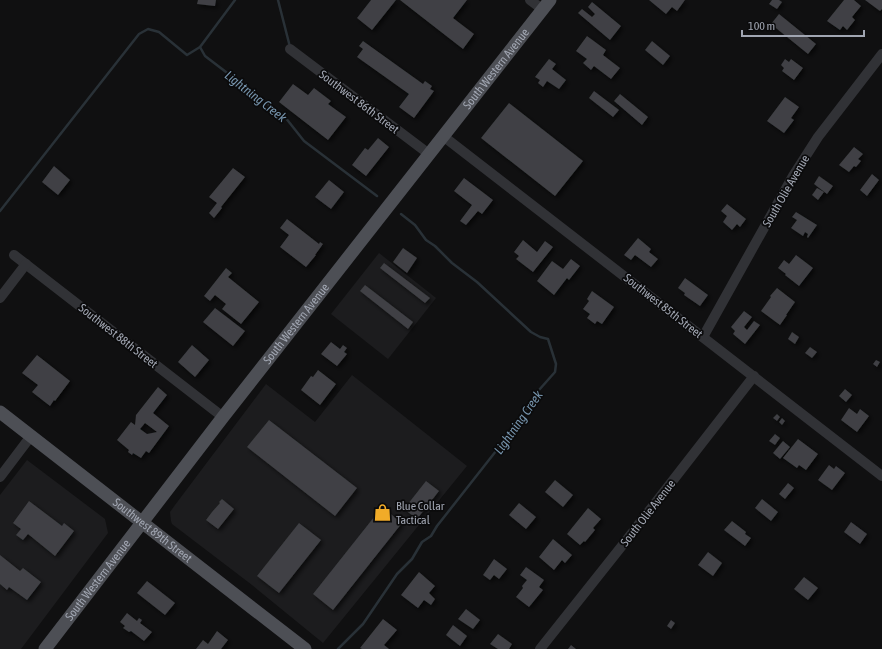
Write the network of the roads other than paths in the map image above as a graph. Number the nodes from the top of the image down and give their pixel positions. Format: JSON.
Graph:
{"nodes":[{"id":1,"x":530,"y":0,"type":"edge"},
{"id":2,"x":546,"y":5,"type":"edge"},
{"id":3,"x":290,"y":49,"type":"dead end"},
{"id":4,"x":882,"y":54,"type":"edge"},
{"id":5,"x":444,"y":136,"type":"junction"},
{"id":6,"x":429,"y":154,"type":"junction"},
{"id":7,"x":14,"y":254,"type":"dead end"},
{"id":8,"x":26,"y":264,"type":"junction"},
{"id":9,"x":0,"y":298,"type":"edge"},
{"id":10,"x":704,"y":337,"type":"junction"},
{"id":11,"x":754,"y":376,"type":"junction"},
{"id":12,"x":0,"y":412,"type":"edge"},
{"id":13,"x":223,"y":416,"type":"junction"},
{"id":14,"x":31,"y":436,"type":"junction"},
{"id":15,"x":882,"y":476,"type":"edge"},
{"id":16,"x":0,"y":477,"type":"edge"},
{"id":17,"x":142,"y":522,"type":"junction"},
{"id":18,"x":45,"y":649,"type":"edge"},
{"id":19,"x":305,"y":649,"type":"edge"},
{"id":20,"x":540,"y":649,"type":"edge"}],
"edges":[{"from":1,"to":2,"type":"street"},
{"from":2,"to":5,"type":"main road","name":"South Western Avenue"},
{"from":3,"to":6,"type":"street","name":"Southwest 86th Street"},
{"from":4,"to":10,"type":"street","name":"South Olie Avenue"},
{"from":5,"to":6,"type":"main road","name":"South Western Avenue"},
{"from":5,"to":10,"type":"street","name":"Southwest 85th Street"},
{"from":6,"to":13,"type":"main road","name":"South Western Avenue"},
{"from":7,"to":8,"type":"street","name":"Southwest 88th Street"},
{"from":8,"to":9,"type":"street"},
{"from":8,"to":13,"type":"street","name":"Southwest 88th Street"},
{"from":10,"to":11,"type":"street","name":"Southwest 85th Street"},
{"from":11,"to":15,"type":"street","name":"Southwest 85th Street"},
{"from":11,"to":20,"type":"street","name":"South Olie Avenue"},
{"from":12,"to":14,"type":"main road","name":"Southwest 89th Street"},
{"from":13,"to":17,"type":"main road","name":"South Western Avenue"},
{"from":14,"to":16,"type":"street"},
{"from":14,"to":17,"type":"main road","name":"Southwest 89th Street"},
{"from":17,"to":18,"type":"main road","name":"South Western Avenue"},
{"from":17,"to":19,"type":"main road","name":"Southwest 89th Street"}]}
